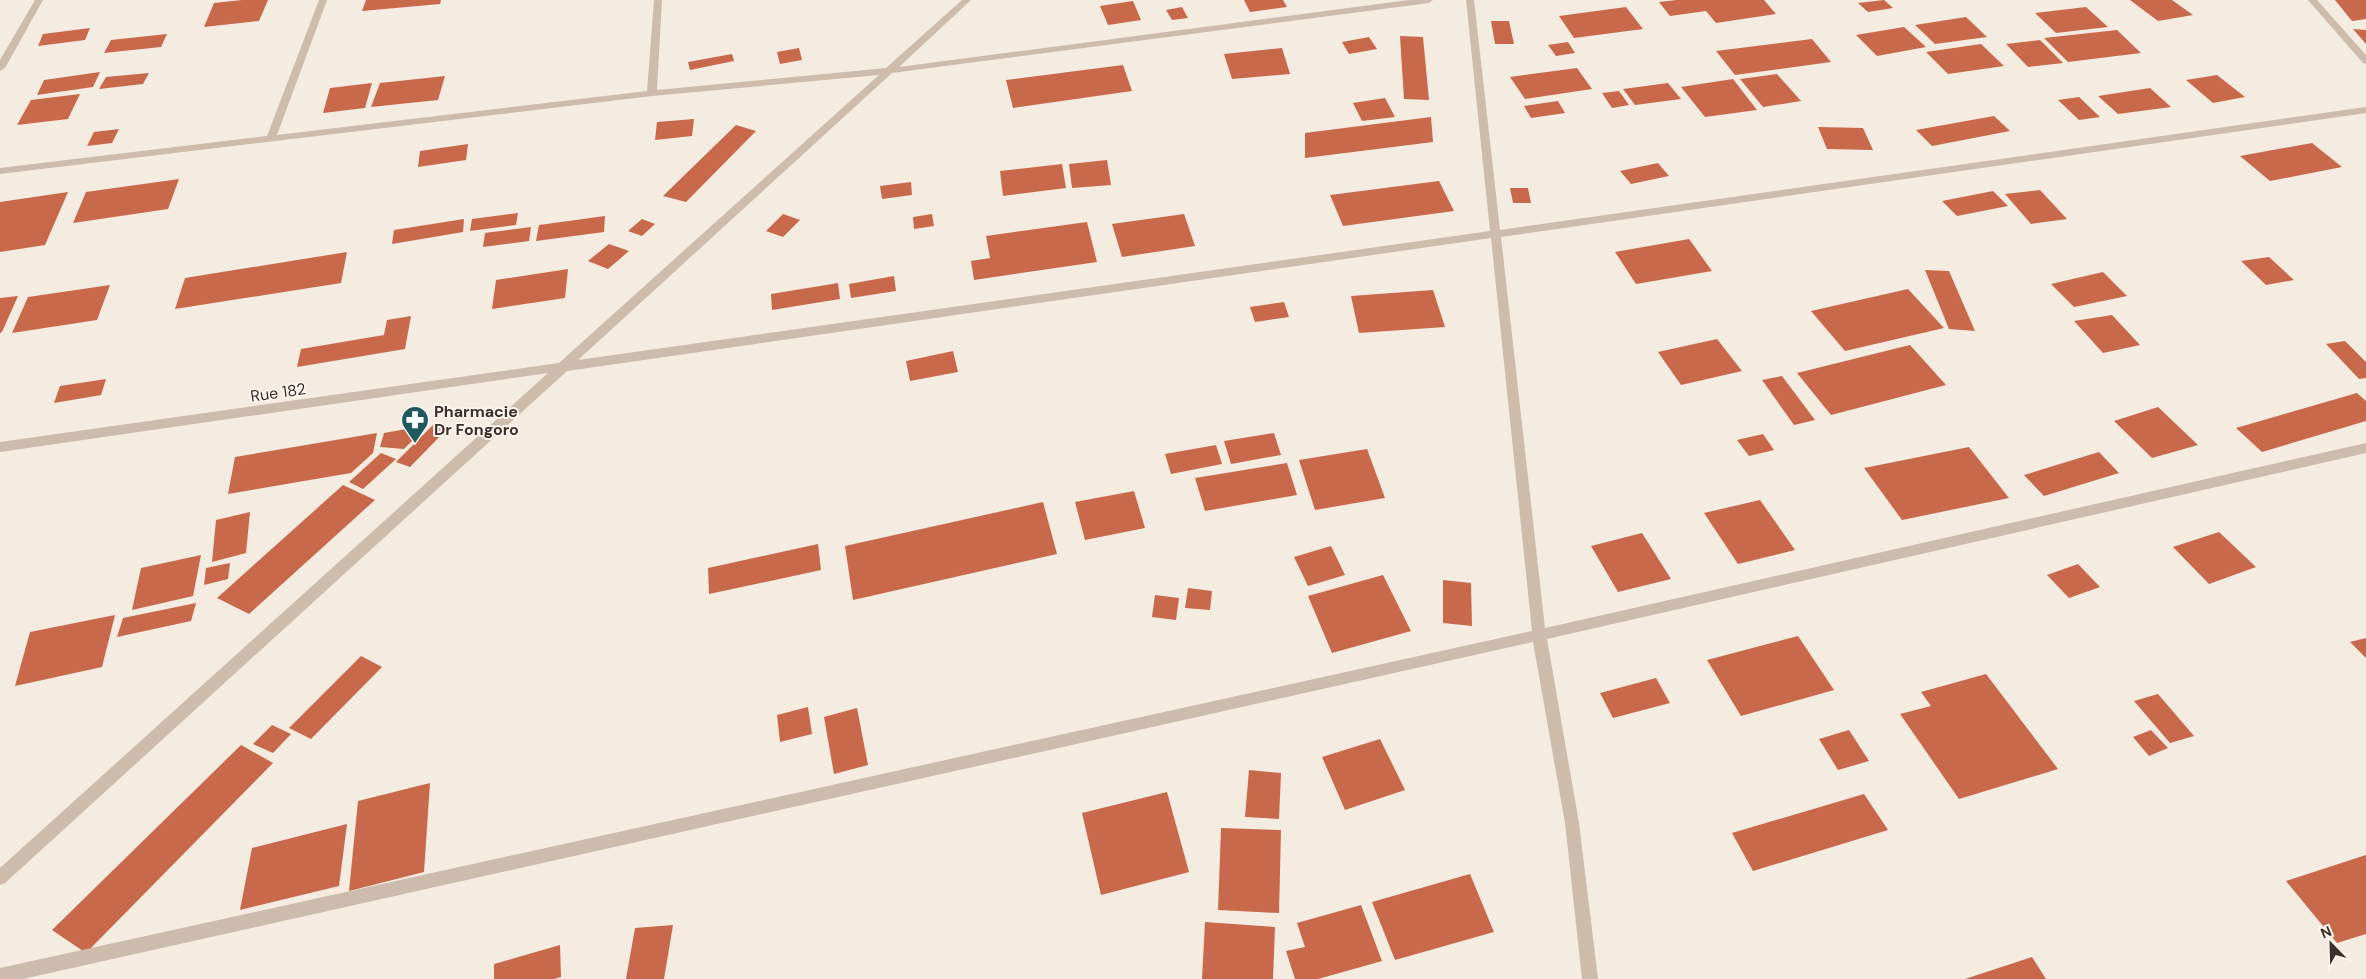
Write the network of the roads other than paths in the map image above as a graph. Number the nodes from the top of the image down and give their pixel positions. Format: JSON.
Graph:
{"nodes":[{"id":1,"x":39,"y":0,"type":"edge"},
{"id":2,"x":324,"y":0,"type":"edge"},
{"id":3,"x":658,"y":0,"type":"edge"},
{"id":4,"x":967,"y":0,"type":"edge"},
{"id":5,"x":1429,"y":0,"type":"edge"},
{"id":6,"x":1470,"y":0,"type":"edge"},
{"id":7,"x":2312,"y":0,"type":"edge"},
{"id":8,"x":2366,"y":61,"type":"edge"},
{"id":9,"x":0,"y":68,"type":"edge"},
{"id":10,"x":888,"y":71,"type":"junction"},
{"id":11,"x":652,"y":93,"type":"junction"},
{"id":12,"x":2366,"y":110,"type":"edge"},
{"id":13,"x":272,"y":138,"type":"junction"},
{"id":14,"x":0,"y":171,"type":"edge"},
{"id":15,"x":1496,"y":234,"type":"junction"},
{"id":16,"x":560,"y":368,"type":"junction"},
{"id":17,"x":0,"y":447,"type":"edge"},
{"id":18,"x":2366,"y":448,"type":"edge"},
{"id":19,"x":1539,"y":635,"type":"junction"},
{"id":20,"x":0,"y":878,"type":"edge"},
{"id":21,"x":0,"y":976,"type":"edge"},
{"id":22,"x":1590,"y":979,"type":"edge"}],
"edges":[{"from":1,"to":9,"type":"street"},
{"from":2,"to":13,"type":"street"},
{"from":3,"to":11,"type":"street"},
{"from":4,"to":10,"type":"street"},
{"from":5,"to":10,"type":"street"},
{"from":6,"to":15,"type":"street"},
{"from":7,"to":8,"type":"street"},
{"from":10,"to":11,"type":"street"},
{"from":10,"to":16,"type":"street"},
{"from":11,"to":13,"type":"street"},
{"from":12,"to":15,"type":"street","name":"Rue 182"},
{"from":13,"to":14,"type":"street"},
{"from":15,"to":16,"type":"street","name":"Rue 182"},
{"from":15,"to":19,"type":"street"},
{"from":16,"to":17,"type":"street","name":"Rue 182"},
{"from":16,"to":20,"type":"street"},
{"from":18,"to":19,"type":"street"},
{"from":19,"to":21,"type":"street"},
{"from":19,"to":22,"type":"street"}]}
